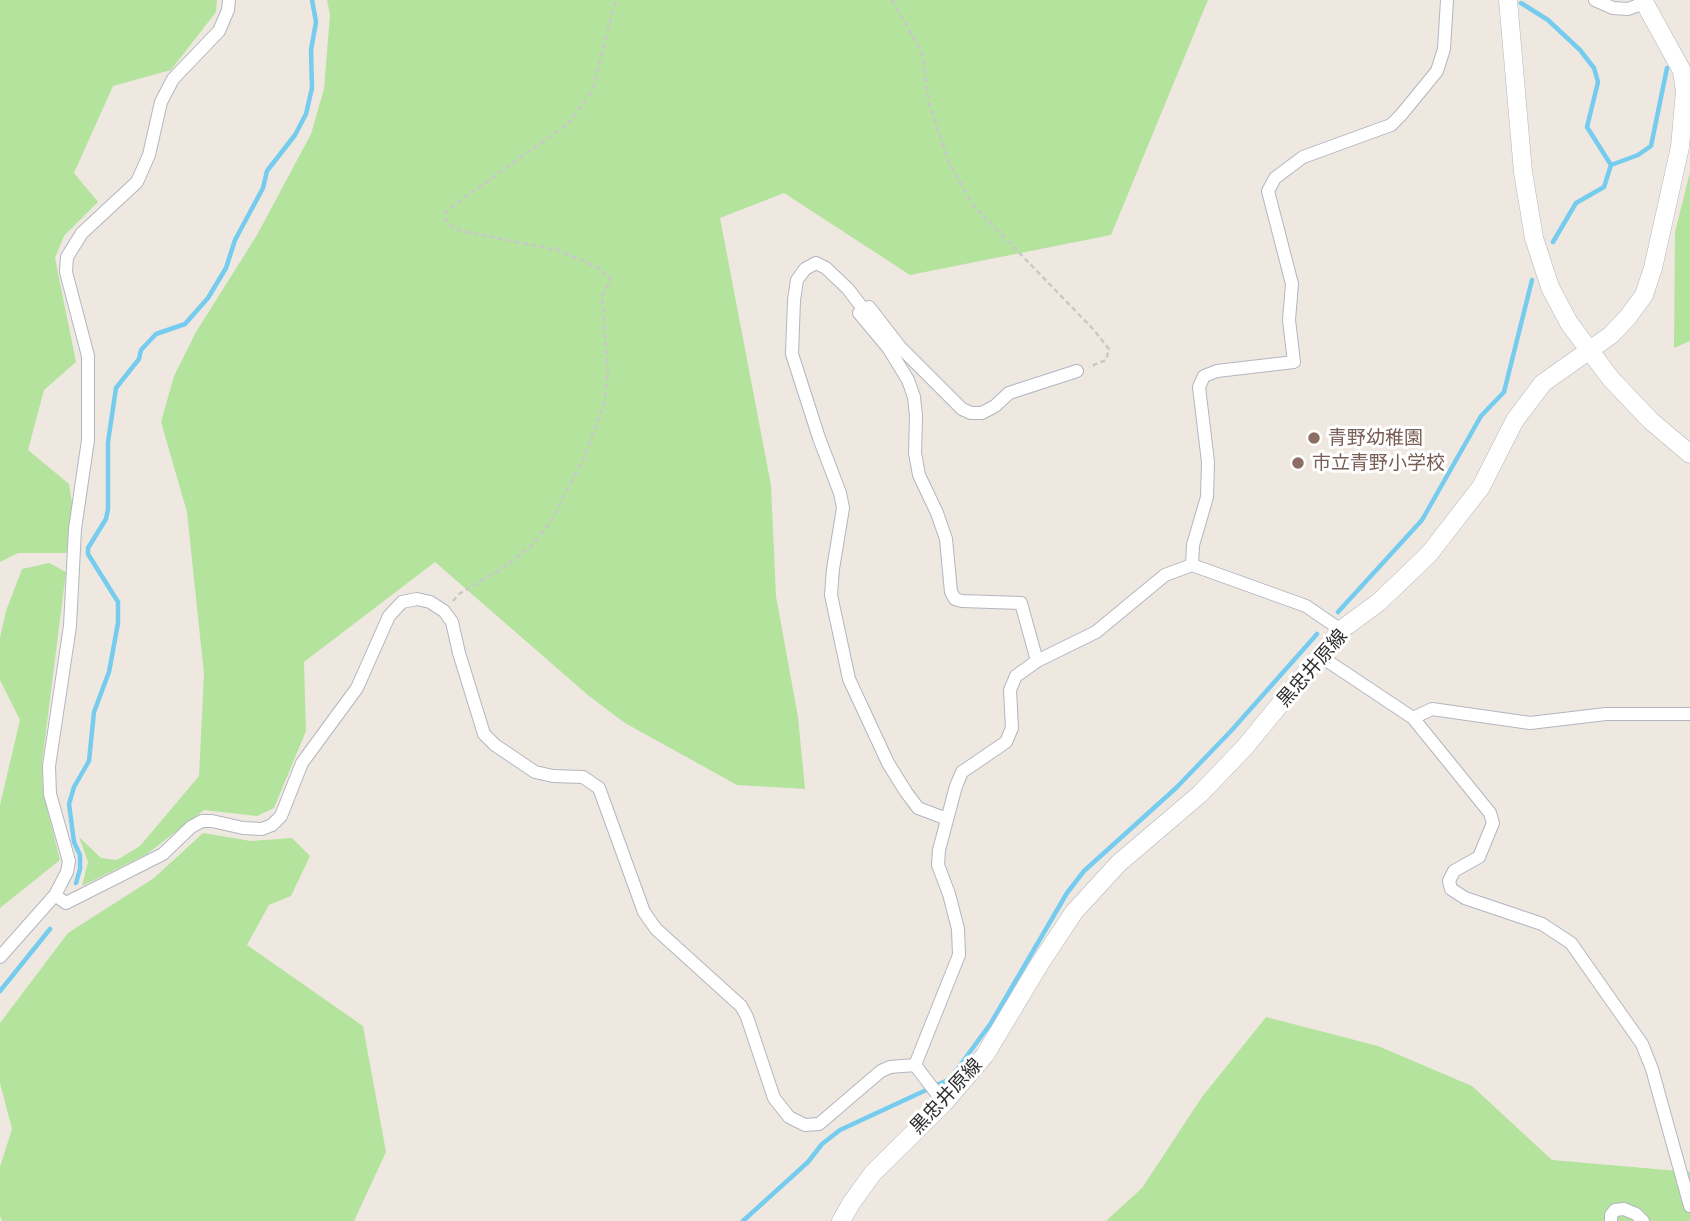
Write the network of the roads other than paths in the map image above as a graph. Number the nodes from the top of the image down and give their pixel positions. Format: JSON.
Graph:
{"nodes":[{"id":1,"x":229,"y":0,"type":"edge"},
{"id":2,"x":1447,"y":0,"type":"edge"},
{"id":3,"x":1508,"y":0,"type":"edge"},
{"id":4,"x":1595,"y":0,"type":"edge"},
{"id":5,"x":1644,"y":2,"type":"edge"},
{"id":6,"x":864,"y":310,"type":"junction"},
{"id":7,"x":1589,"y":349,"type":"junction"},
{"id":8,"x":1077,"y":372,"type":"road end"},
{"id":9,"x":1690,"y":454,"type":"edge"},
{"id":10,"x":1192,"y":565,"type":"junction"},
{"id":11,"x":1341,"y":631,"type":"junction"},
{"id":12,"x":1320,"y":656,"type":"junction"},
{"id":13,"x":1037,"y":661,"type":"junction"},
{"id":14,"x":1690,"y":714,"type":"edge"},
{"id":15,"x":1413,"y":718,"type":"junction"},
{"id":16,"x":947,"y":819,"type":"junction"},
{"id":17,"x":55,"y":895,"type":"junction"},
{"id":18,"x":0,"y":957,"type":"edge"},
{"id":19,"x":915,"y":1065,"type":"junction"},
{"id":20,"x":936,"y":1093,"type":"junction"},
{"id":21,"x":1690,"y":1206,"type":"edge"},
{"id":22,"x":841,"y":1221,"type":"edge"},
{"id":23,"x":1611,"y":1221,"type":"edge"},
{"id":24,"x":1643,"y":1221,"type":"edge"}],
"edges":[{"from":1,"to":17,"type":"street"},
{"from":2,"to":10,"type":"street"},
{"from":3,"to":7,"type":"main road"},
{"from":4,"to":5,"type":"street"},
{"from":5,"to":7,"type":"main road","name":"黒忠井原線"},
{"from":6,"to":8,"type":"street"},
{"from":6,"to":13,"type":"street"},
{"from":6,"to":16,"type":"street"},
{"from":7,"to":9,"type":"main road"},
{"from":7,"to":11,"type":"main road","name":"黒忠井原線"},
{"from":10,"to":11,"type":"street"},
{"from":10,"to":13,"type":"street"},
{"from":11,"to":12,"type":"main road","name":"黒忠井原線"},
{"from":12,"to":15,"type":"street"},
{"from":12,"to":20,"type":"main road","name":"黒忠井原線"},
{"from":13,"to":16,"type":"street"},
{"from":14,"to":15,"type":"street"},
{"from":15,"to":21,"type":"street"},
{"from":16,"to":19,"type":"street"},
{"from":17,"to":18,"type":"street"},
{"from":17,"to":19,"type":"street"},
{"from":19,"to":20,"type":"street"},
{"from":20,"to":22,"type":"main road","name":"黒忠井原線"},
{"from":23,"to":24,"type":"street"}]}
